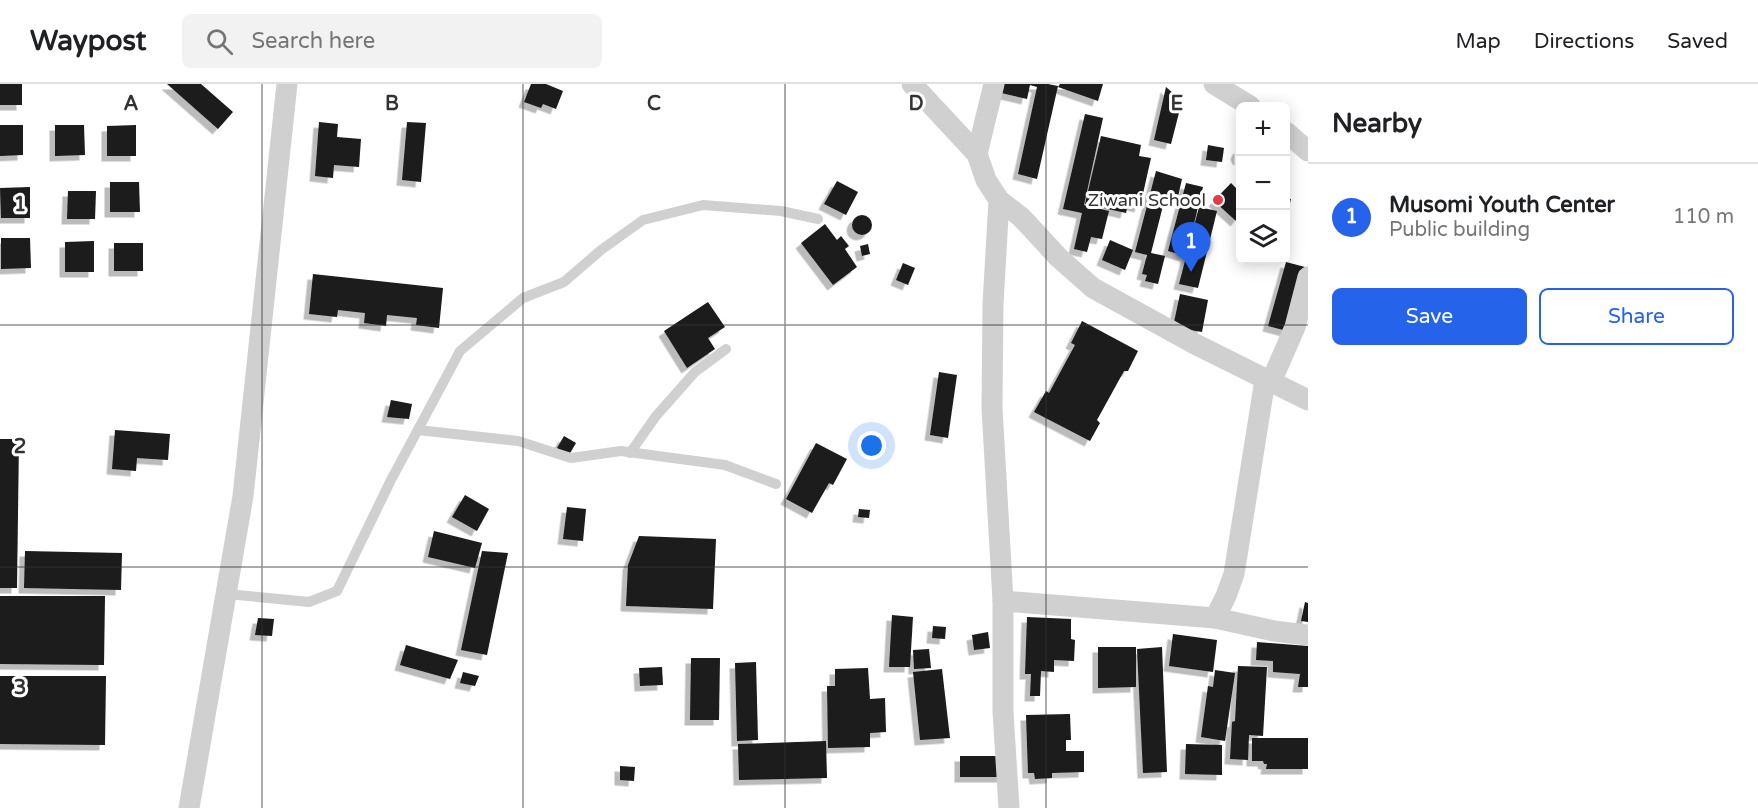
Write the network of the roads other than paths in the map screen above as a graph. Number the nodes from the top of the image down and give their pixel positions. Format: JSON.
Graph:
{"nodes":[{"id":1,"x":287,"y":84,"type":"edge"},
{"id":2,"x":912,"y":84,"type":"edge"},
{"id":3,"x":994,"y":84,"type":"edge"},
{"id":4,"x":1214,"y":84,"type":"edge"},
{"id":5,"x":1243,"y":102,"type":"edge"},
{"id":6,"x":1290,"y":135,"type":"edge"},
{"id":7,"x":1308,"y":151,"type":"edge"},
{"id":8,"x":977,"y":154,"type":"junction"},
{"id":9,"x":999,"y":200,"type":"junction"},
{"id":10,"x":818,"y":219,"type":"dead end"},
{"id":11,"x":1308,"y":277,"type":"edge"},
{"id":12,"x":726,"y":349,"type":"dead end"},
{"id":13,"x":1268,"y":381,"type":"junction"},
{"id":14,"x":1308,"y":400,"type":"edge"},
{"id":15,"x":418,"y":430,"type":"junction"},
{"id":16,"x":630,"y":453,"type":"junction"},
{"id":17,"x":776,"y":484,"type":"dead end"},
{"id":18,"x":227,"y":594,"type":"junction"},
{"id":19,"x":1003,"y":601,"type":"junction"},
{"id":20,"x":1215,"y":618,"type":"junction"},
{"id":21,"x":1308,"y":635,"type":"edge"},
{"id":22,"x":189,"y":808,"type":"edge"},
{"id":23,"x":1009,"y":808,"type":"edge"}],
"edges":[{"from":1,"to":18,"type":"street"},
{"from":2,"to":8,"type":"street"},
{"from":3,"to":8,"type":"street"},
{"from":4,"to":5,"type":"street"},
{"from":6,"to":7,"type":"street"},
{"from":8,"to":9,"type":"street"},
{"from":9,"to":13,"type":"street"},
{"from":9,"to":19,"type":"street"},
{"from":10,"to":15,"type":"lane"},
{"from":11,"to":13,"type":"street"},
{"from":12,"to":16,"type":"lane"},
{"from":13,"to":14,"type":"street"},
{"from":13,"to":20,"type":"street"},
{"from":15,"to":16,"type":"lane"},
{"from":15,"to":18,"type":"lane"},
{"from":16,"to":17,"type":"lane"},
{"from":18,"to":22,"type":"street"},
{"from":19,"to":20,"type":"street"},
{"from":19,"to":23,"type":"street"},
{"from":20,"to":21,"type":"street"}]}
